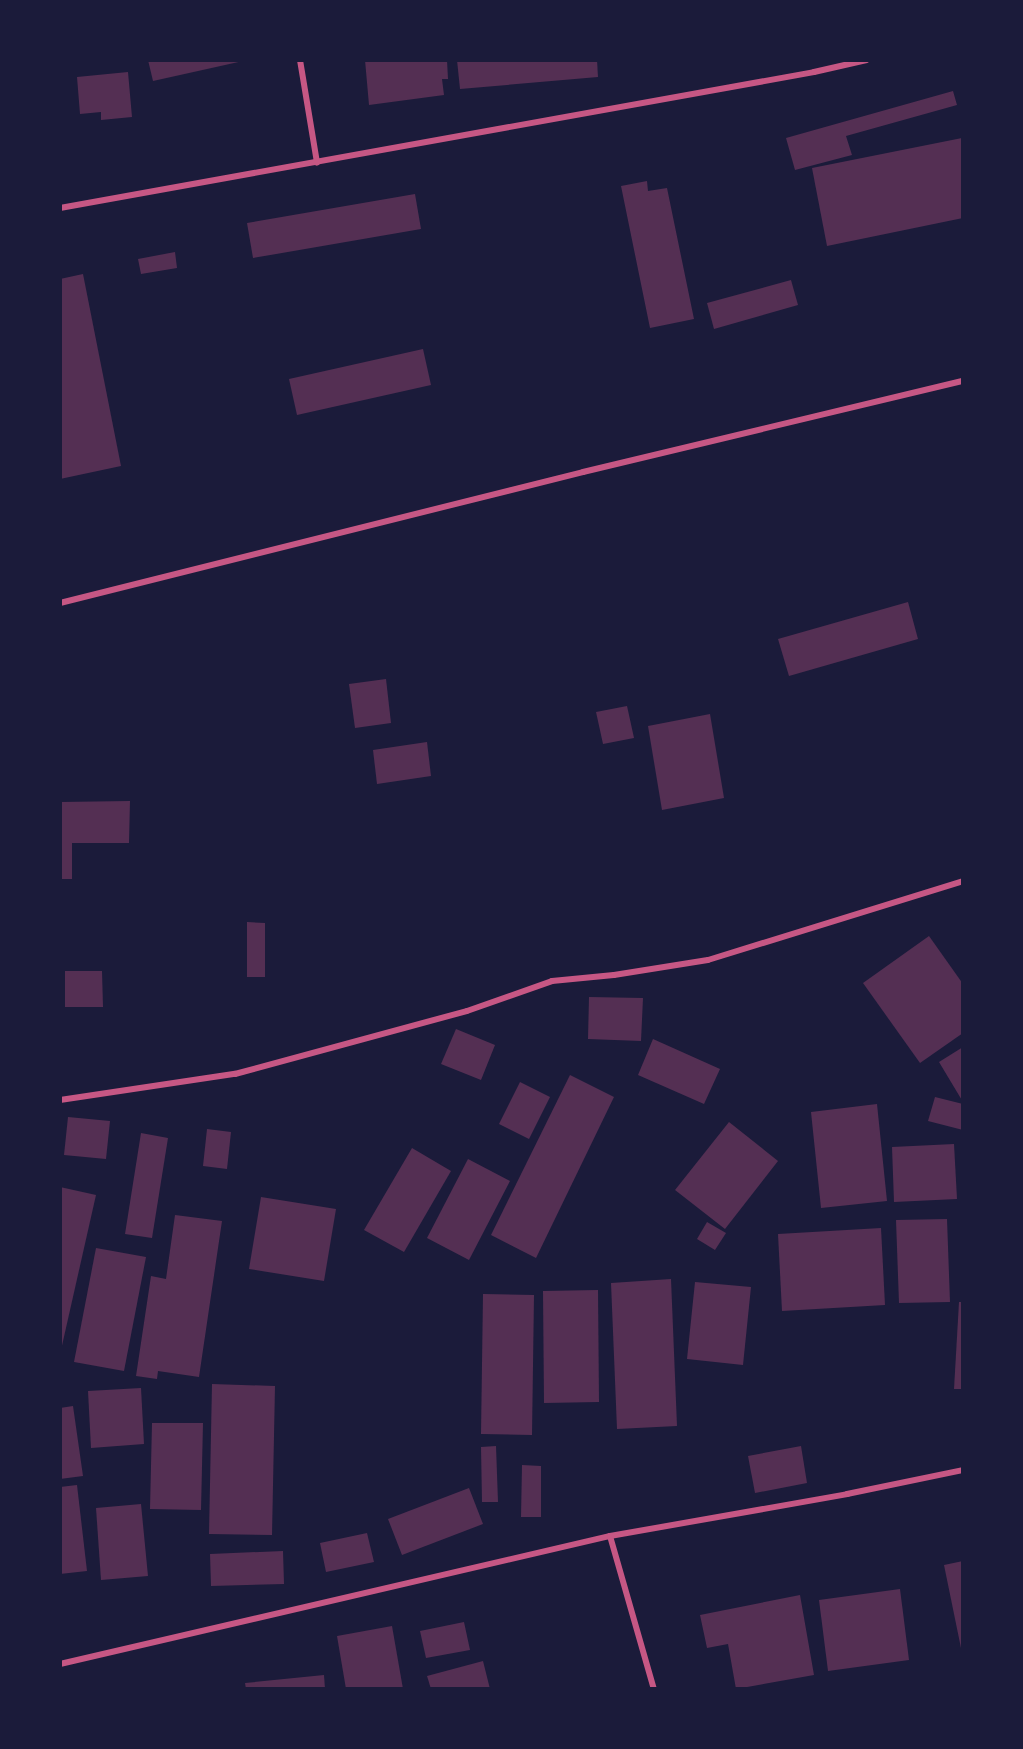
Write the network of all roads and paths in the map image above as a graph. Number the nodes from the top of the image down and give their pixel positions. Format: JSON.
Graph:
{"nodes":[{"id":1,"x":300,"y":60,"type":"edge"},
{"id":2,"x":867,"y":60,"type":"edge"},
{"id":3,"x":317,"y":163,"type":"junction"},
{"id":4,"x":60,"y":208,"type":"edge"},
{"id":5,"x":963,"y":381,"type":"edge"},
{"id":6,"x":60,"y":603,"type":"edge"},
{"id":7,"x":963,"y":881,"type":"edge"},
{"id":8,"x":60,"y":1100,"type":"edge"},
{"id":9,"x":963,"y":1470,"type":"edge"},
{"id":10,"x":610,"y":1536,"type":"junction"},
{"id":11,"x":60,"y":1664,"type":"edge"},
{"id":12,"x":654,"y":1689,"type":"edge"}],
"edges":[{"from":1,"to":3,"type":"street"},
{"from":2,"to":3,"type":"street"},
{"from":3,"to":4,"type":"street"},
{"from":5,"to":6,"type":"street"},
{"from":7,"to":8,"type":"street"},
{"from":9,"to":10,"type":"street"},
{"from":10,"to":11,"type":"street"},
{"from":10,"to":12,"type":"street"}]}
